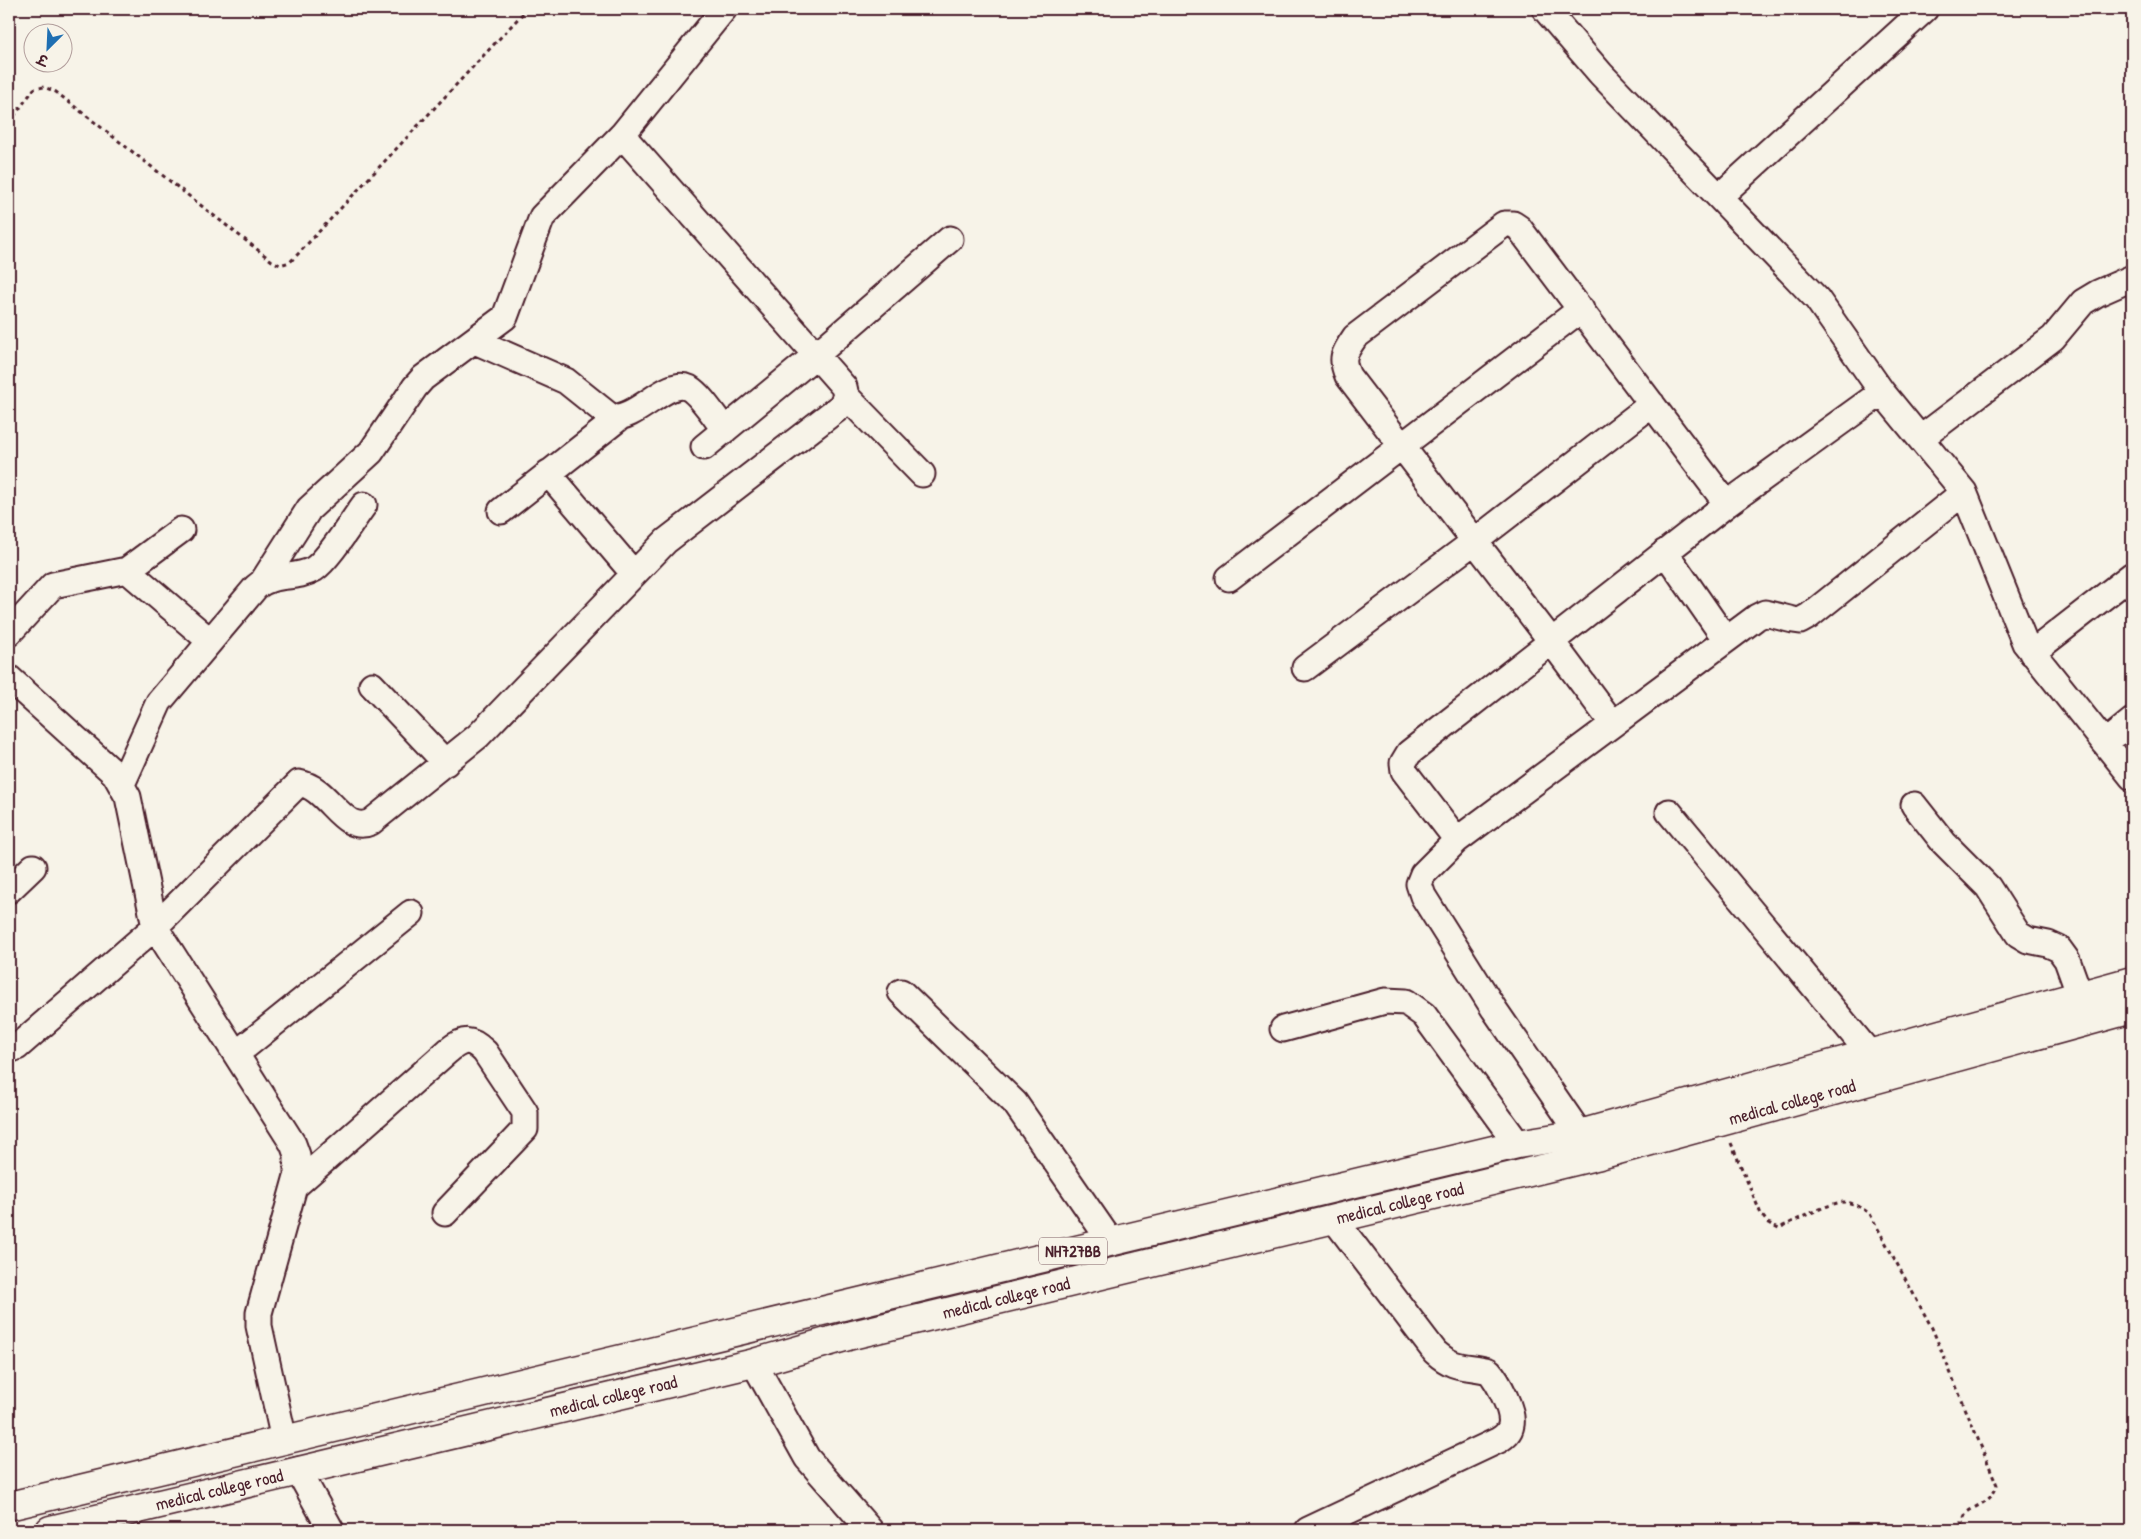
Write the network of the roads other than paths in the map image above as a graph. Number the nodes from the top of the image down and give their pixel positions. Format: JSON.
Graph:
{"nodes":[{"id":1,"x":724,"y":9,"type":"edge"},
{"id":2,"x":1544,"y":9,"type":"edge"},
{"id":3,"x":1926,"y":9,"type":"edge"},
{"id":4,"x":622,"y":135,"type":"junction"},
{"id":5,"x":1719,"y":197,"type":"junction"},
{"id":6,"x":950,"y":239,"type":"dead end"},
{"id":7,"x":2132,"y":278,"type":"edge"},
{"id":8,"x":1581,"y":309,"type":"junction"},
{"id":9,"x":475,"y":341,"type":"junction"},
{"id":10,"x":816,"y":356,"type":"junction"},
{"id":11,"x":1882,"y":392,"type":"junction"},
{"id":12,"x":846,"y":396,"type":"junction"},
{"id":13,"x":1652,"y":404,"type":"junction"},
{"id":14,"x":619,"y":418,"type":"junction"},
{"id":15,"x":725,"y":430,"type":"junction"},
{"id":16,"x":1921,"y":438,"type":"junction"},
{"id":17,"x":704,"y":447,"type":"dead end"},
{"id":18,"x":1402,"y":447,"type":"junction"},
{"id":19,"x":548,"y":474,"type":"junction"},
{"id":20,"x":922,"y":474,"type":"dead end"},
{"id":21,"x":1964,"y":492,"type":"junction"},
{"id":22,"x":1727,"y":504,"type":"junction"},
{"id":23,"x":364,"y":505,"type":"dead end"},
{"id":24,"x":501,"y":511,"type":"dead end"},
{"id":25,"x":181,"y":530,"type":"dead end"},
{"id":26,"x":1475,"y":541,"type":"junction"},
{"id":27,"x":1665,"y":552,"type":"junction"},
{"id":28,"x":127,"y":570,"type":"junction"},
{"id":29,"x":634,"y":574,"type":"junction"},
{"id":30,"x":2132,"y":575,"type":"edge"},
{"id":31,"x":1229,"y":578,"type":"dead end"},
{"id":32,"x":263,"y":581,"type":"junction"},
{"id":33,"x":9,"y":633,"type":"edge"},
{"id":34,"x":1726,"y":640,"type":"junction"},
{"id":35,"x":210,"y":641,"type":"junction"},
{"id":36,"x":1552,"y":642,"type":"junction"},
{"id":37,"x":2032,"y":653,"type":"junction"},
{"id":38,"x":1305,"y":668,"type":"dead end"},
{"id":39,"x":9,"y":678,"type":"edge"},
{"id":40,"x":372,"y":685,"type":"dead end"},
{"id":41,"x":2132,"y":721,"type":"edge"},
{"id":42,"x":1613,"y":724,"type":"junction"},
{"id":43,"x":2105,"y":743,"type":"junction"},
{"id":44,"x":446,"y":763,"type":"junction"},
{"id":45,"x":2132,"y":777,"type":"edge"},
{"id":46,"x":122,"y":784,"type":"junction"},
{"id":47,"x":1914,"y":804,"type":"dead end"},
{"id":48,"x":1669,"y":812,"type":"dead end"},
{"id":49,"x":1457,"y":840,"type":"junction"},
{"id":50,"x":32,"y":867,"type":"dead end"},
{"id":51,"x":9,"y":890,"type":"edge"},
{"id":52,"x":411,"y":913,"type":"dead end"},
{"id":53,"x":155,"y":927,"type":"junction"},
{"id":54,"x":2132,"y":981,"type":"edge"},
{"id":55,"x":900,"y":992,"type":"dead end"},
{"id":56,"x":2080,"y":996,"type":"junction"},
{"id":57,"x":2131,"y":1011,"type":"edge"},
{"id":58,"x":1283,"y":1030,"type":"dead end"},
{"id":59,"x":9,"y":1050,"type":"edge"},
{"id":60,"x":236,"y":1054,"type":"junction"},
{"id":61,"x":1870,"y":1054,"type":"junction"},
{"id":62,"x":1639,"y":1131,"type":"junction"},
{"id":63,"x":1580,"y":1134,"type":"junction"},
{"id":64,"x":1518,"y":1144,"type":"junction"},
{"id":65,"x":294,"y":1186,"type":"junction"},
{"id":66,"x":445,"y":1213,"type":"dead end"},
{"id":67,"x":1334,"y":1219,"type":"junction"},
{"id":68,"x":1111,"y":1242,"type":"junction"},
{"id":69,"x":754,"y":1363,"type":"junction"},
{"id":70,"x":284,"y":1440,"type":"junction"},
{"id":71,"x":210,"y":1458,"type":"junction"},
{"id":72,"x":298,"y":1470,"type":"junction"},
{"id":73,"x":221,"y":1489,"type":"junction"},
{"id":74,"x":9,"y":1506,"type":"edge"},
{"id":75,"x":50,"y":1530,"type":"edge"},
{"id":76,"x":331,"y":1530,"type":"edge"},
{"id":77,"x":870,"y":1530,"type":"edge"},
{"id":78,"x":1308,"y":1530,"type":"edge"}],
"edges":[{"from":1,"to":4,"type":"street"},
{"from":2,"to":5,"type":"street"},
{"from":3,"to":5,"type":"street"},
{"from":4,"to":9,"type":"street"},
{"from":4,"to":10,"type":"street"},
{"from":5,"to":11,"type":"street"},
{"from":6,"to":10,"type":"street"},
{"from":7,"to":16,"type":"street"},
{"from":8,"to":13,"type":"street"},
{"from":8,"to":18,"type":"street"},
{"from":8,"to":18,"type":"street"},
{"from":9,"to":14,"type":"street"},
{"from":9,"to":32,"type":"street"},
{"from":10,"to":12,"type":"street"},
{"from":10,"to":15,"type":"street"},
{"from":11,"to":16,"type":"street"},
{"from":11,"to":22,"type":"street"},
{"from":12,"to":20,"type":"street"},
{"from":12,"to":29,"type":"street"},
{"from":13,"to":22,"type":"street"},
{"from":13,"to":26,"type":"street"},
{"from":14,"to":15,"type":"street"},
{"from":14,"to":19,"type":"street"},
{"from":15,"to":17,"type":"street"},
{"from":16,"to":21,"type":"street"},
{"from":18,"to":26,"type":"street"},
{"from":18,"to":31,"type":"street"},
{"from":19,"to":24,"type":"street"},
{"from":19,"to":29,"type":"street"},
{"from":21,"to":34,"type":"street"},
{"from":21,"to":37,"type":"street"},
{"from":22,"to":27,"type":"street"},
{"from":23,"to":32,"type":"street"},
{"from":25,"to":28,"type":"street"},
{"from":26,"to":36,"type":"street"},
{"from":26,"to":38,"type":"street"},
{"from":27,"to":34,"type":"street"},
{"from":27,"to":36,"type":"street"},
{"from":28,"to":33,"type":"street"},
{"from":28,"to":35,"type":"street"},
{"from":29,"to":44,"type":"street"},
{"from":30,"to":37,"type":"street"},
{"from":32,"to":35,"type":"street"},
{"from":34,"to":42,"type":"street"},
{"from":35,"to":46,"type":"street"},
{"from":36,"to":42,"type":"street"},
{"from":36,"to":49,"type":"street"},
{"from":37,"to":43,"type":"street"},
{"from":39,"to":46,"type":"street"},
{"from":40,"to":44,"type":"street"},
{"from":41,"to":43,"type":"street"},
{"from":42,"to":49,"type":"street"},
{"from":43,"to":45,"type":"street"},
{"from":44,"to":53,"type":"street"},
{"from":46,"to":53,"type":"street"},
{"from":47,"to":56,"type":"street"},
{"from":48,"to":61,"type":"street"},
{"from":49,"to":63,"type":"street"},
{"from":50,"to":51,"type":"street"},
{"from":52,"to":60,"type":"street"},
{"from":53,"to":59,"type":"street"},
{"from":53,"to":60,"type":"street"},
{"from":54,"to":56,"type":"highway","number":"NH727BB"},
{"from":55,"to":68,"type":"street"},
{"from":56,"to":61,"type":"highway","number":"NH727BB"},
{"from":57,"to":62,"type":"highway","name":"medical college road","number":"NH727BB"},
{"from":58,"to":64,"type":"street"},
{"from":60,"to":65,"type":"street"},
{"from":61,"to":62,"type":"highway","number":"NH727BB"},
{"from":62,"to":63,"type":"highway","number":"NH727BB"},
{"from":62,"to":67,"type":"highway","name":"medical college road","number":"NH727BB"},
{"from":63,"to":64,"type":"highway","number":"NH727BB"},
{"from":64,"to":68,"type":"highway","number":"NH727BB"},
{"from":65,"to":66,"type":"street"},
{"from":65,"to":70,"type":"street"},
{"from":67,"to":69,"type":"highway","name":"medical college road","number":"NH727BB"},
{"from":67,"to":78,"type":"street"},
{"from":68,"to":70,"type":"highway","number":"NH727BB"},
{"from":69,"to":72,"type":"highway","name":"medical college road","number":"NH727BB"},
{"from":69,"to":77,"type":"street"},
{"from":70,"to":71,"type":"highway","number":"NH727BB"},
{"from":71,"to":73,"type":"highway"},
{"from":71,"to":74,"type":"highway","number":"NH727BB"},
{"from":72,"to":73,"type":"highway","name":"medical college road","number":"NH727BB"},
{"from":72,"to":76,"type":"street"},
{"from":73,"to":75,"type":"highway","name":"medical college road","number":"NH727BB"}]}
